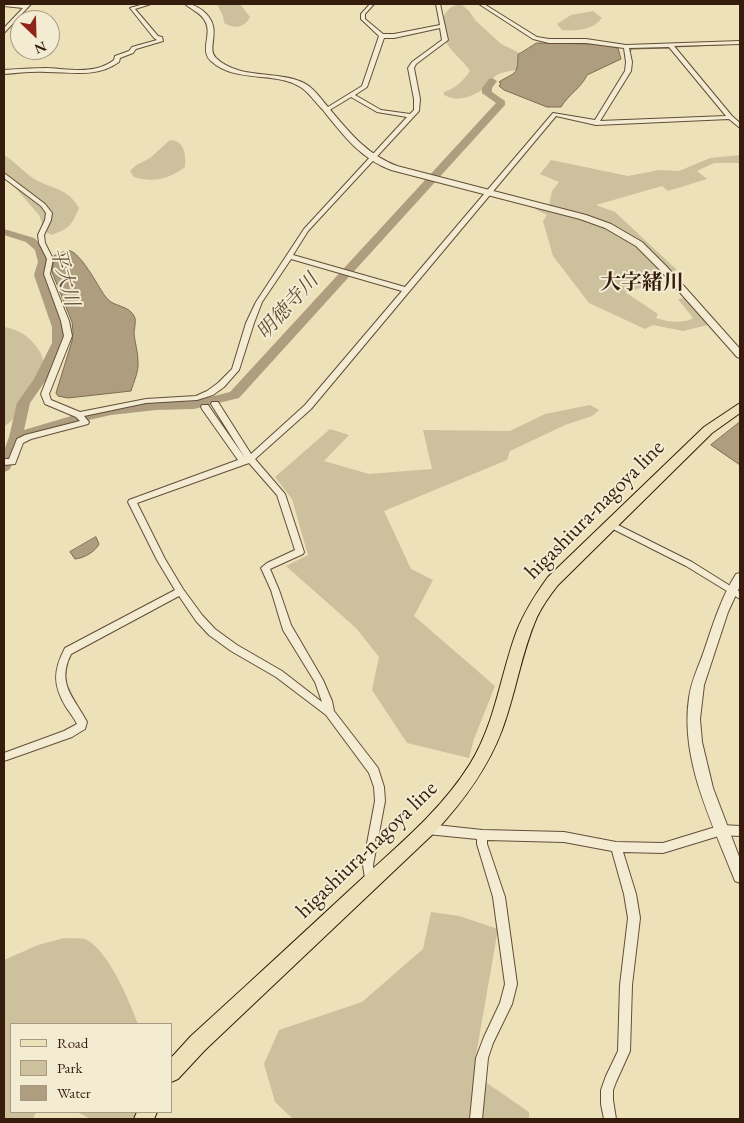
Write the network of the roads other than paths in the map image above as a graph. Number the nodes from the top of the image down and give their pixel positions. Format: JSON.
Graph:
{"nodes":[{"id":1,"x":149,"y":4,"type":"edge"},
{"id":2,"x":188,"y":4,"type":"edge"},
{"id":3,"x":372,"y":4,"type":"edge"},
{"id":4,"x":481,"y":4,"type":"edge"},
{"id":5,"x":4,"y":5,"type":"edge"},
{"id":6,"x":28,"y":5,"type":"edge"},
{"id":7,"x":436,"y":5,"type":"edge"},
{"id":8,"x":443,"y":26,"type":"junction"},
{"id":9,"x":4,"y":31,"type":"edge"},
{"id":10,"x":382,"y":36,"type":"junction"},
{"id":11,"x":740,"y":42,"type":"edge"},
{"id":12,"x":670,"y":45,"type":"junction"},
{"id":13,"x":626,"y":47,"type":"junction"},
{"id":14,"x":4,"y":72,"type":"edge"},
{"id":15,"x":351,"y":95,"type":"junction"},
{"id":16,"x":326,"y":110,"type":"junction"},
{"id":17,"x":412,"y":116,"type":"junction"},
{"id":18,"x":730,"y":117,"type":"junction"},
{"id":19,"x":596,"y":123,"type":"junction"},
{"id":20,"x":740,"y":126,"type":"edge"},
{"id":21,"x":372,"y":160,"type":"junction"},
{"id":22,"x":4,"y":175,"type":"edge"},
{"id":23,"x":488,"y":192,"type":"junction"},
{"id":24,"x":289,"y":256,"type":"junction"},
{"id":25,"x":406,"y":290,"type":"junction"},
{"id":26,"x":740,"y":355,"type":"edge"},
{"id":27,"x":215,"y":404,"type":"dead end"},
{"id":28,"x":205,"y":407,"type":"dead end"},
{"id":29,"x":740,"y":408,"type":"edge"},
{"id":30,"x":81,"y":417,"type":"junction"},
{"id":31,"x":246,"y":460,"type":"junction"},
{"id":32,"x":8,"y":462,"type":"edge"},
{"id":33,"x":610,"y":524,"type":"junction"},
{"id":34,"x":740,"y":577,"type":"edge"},
{"id":35,"x":180,"y":591,"type":"junction"},
{"id":36,"x":736,"y":593,"type":"edge"},
{"id":37,"x":329,"y":712,"type":"junction"},
{"id":38,"x":4,"y":757,"type":"edge"},
{"id":39,"x":427,"y":829,"type":"junction"},
{"id":40,"x":722,"y":830,"type":"junction"},
{"id":41,"x":740,"y":830,"type":"edge"},
{"id":42,"x":482,"y":836,"type":"junction"},
{"id":43,"x":616,"y":846,"type":"junction"},
{"id":44,"x":740,"y":876,"type":"edge"},
{"id":45,"x":373,"y":879,"type":"junction"},
{"id":46,"x":172,"y":1071,"type":"edge"},
{"id":47,"x":476,"y":1119,"type":"edge"},
{"id":48,"x":610,"y":1119,"type":"edge"}],
"edges":[{"from":1,"to":14,"type":"street"},
{"from":2,"to":16,"type":"street"},
{"from":3,"to":10,"type":"street"},
{"from":4,"to":13,"type":"street"},
{"from":5,"to":6,"type":"street"},
{"from":6,"to":9,"type":"street"},
{"from":7,"to":8,"type":"street"},
{"from":8,"to":10,"type":"street"},
{"from":8,"to":17,"type":"street"},
{"from":10,"to":15,"type":"street"},
{"from":11,"to":12,"type":"street"},
{"from":12,"to":13,"type":"street"},
{"from":12,"to":18,"type":"street"},
{"from":13,"to":19,"type":"street"},
{"from":15,"to":16,"type":"street"},
{"from":15,"to":17,"type":"street"},
{"from":16,"to":21,"type":"street"},
{"from":17,"to":21,"type":"street"},
{"from":18,"to":19,"type":"street"},
{"from":18,"to":20,"type":"street"},
{"from":19,"to":23,"type":"street"},
{"from":21,"to":23,"type":"street"},
{"from":21,"to":24,"type":"street"},
{"from":22,"to":30,"type":"street"},
{"from":23,"to":25,"type":"street"},
{"from":23,"to":26,"type":"street"},
{"from":24,"to":25,"type":"street"},
{"from":24,"to":30,"type":"street"},
{"from":25,"to":31,"type":"street"},
{"from":27,"to":31,"type":"street"},
{"from":28,"to":31,"type":"street"},
{"from":29,"to":33,"type":"main road","name":"higashiura-nagoya line"},
{"from":30,"to":32,"type":"street"},
{"from":31,"to":35,"type":"street"},
{"from":31,"to":37,"type":"street"},
{"from":33,"to":36,"type":"street"},
{"from":33,"to":39,"type":"main road","name":"higashiura-nagoya line"},
{"from":34,"to":36,"type":"street"},
{"from":35,"to":37,"type":"street"},
{"from":35,"to":38,"type":"street"},
{"from":36,"to":40,"type":"street"},
{"from":37,"to":45,"type":"street"},
{"from":39,"to":42,"type":"street"},
{"from":39,"to":45,"type":"main road","name":"higashiura-nagoya line"},
{"from":40,"to":41,"type":"street"},
{"from":40,"to":43,"type":"street"},
{"from":40,"to":44,"type":"street"},
{"from":42,"to":43,"type":"street"},
{"from":42,"to":47,"type":"street"},
{"from":43,"to":48,"type":"street"},
{"from":45,"to":46,"type":"main road","name":"higashiura-nagoya line"}]}
